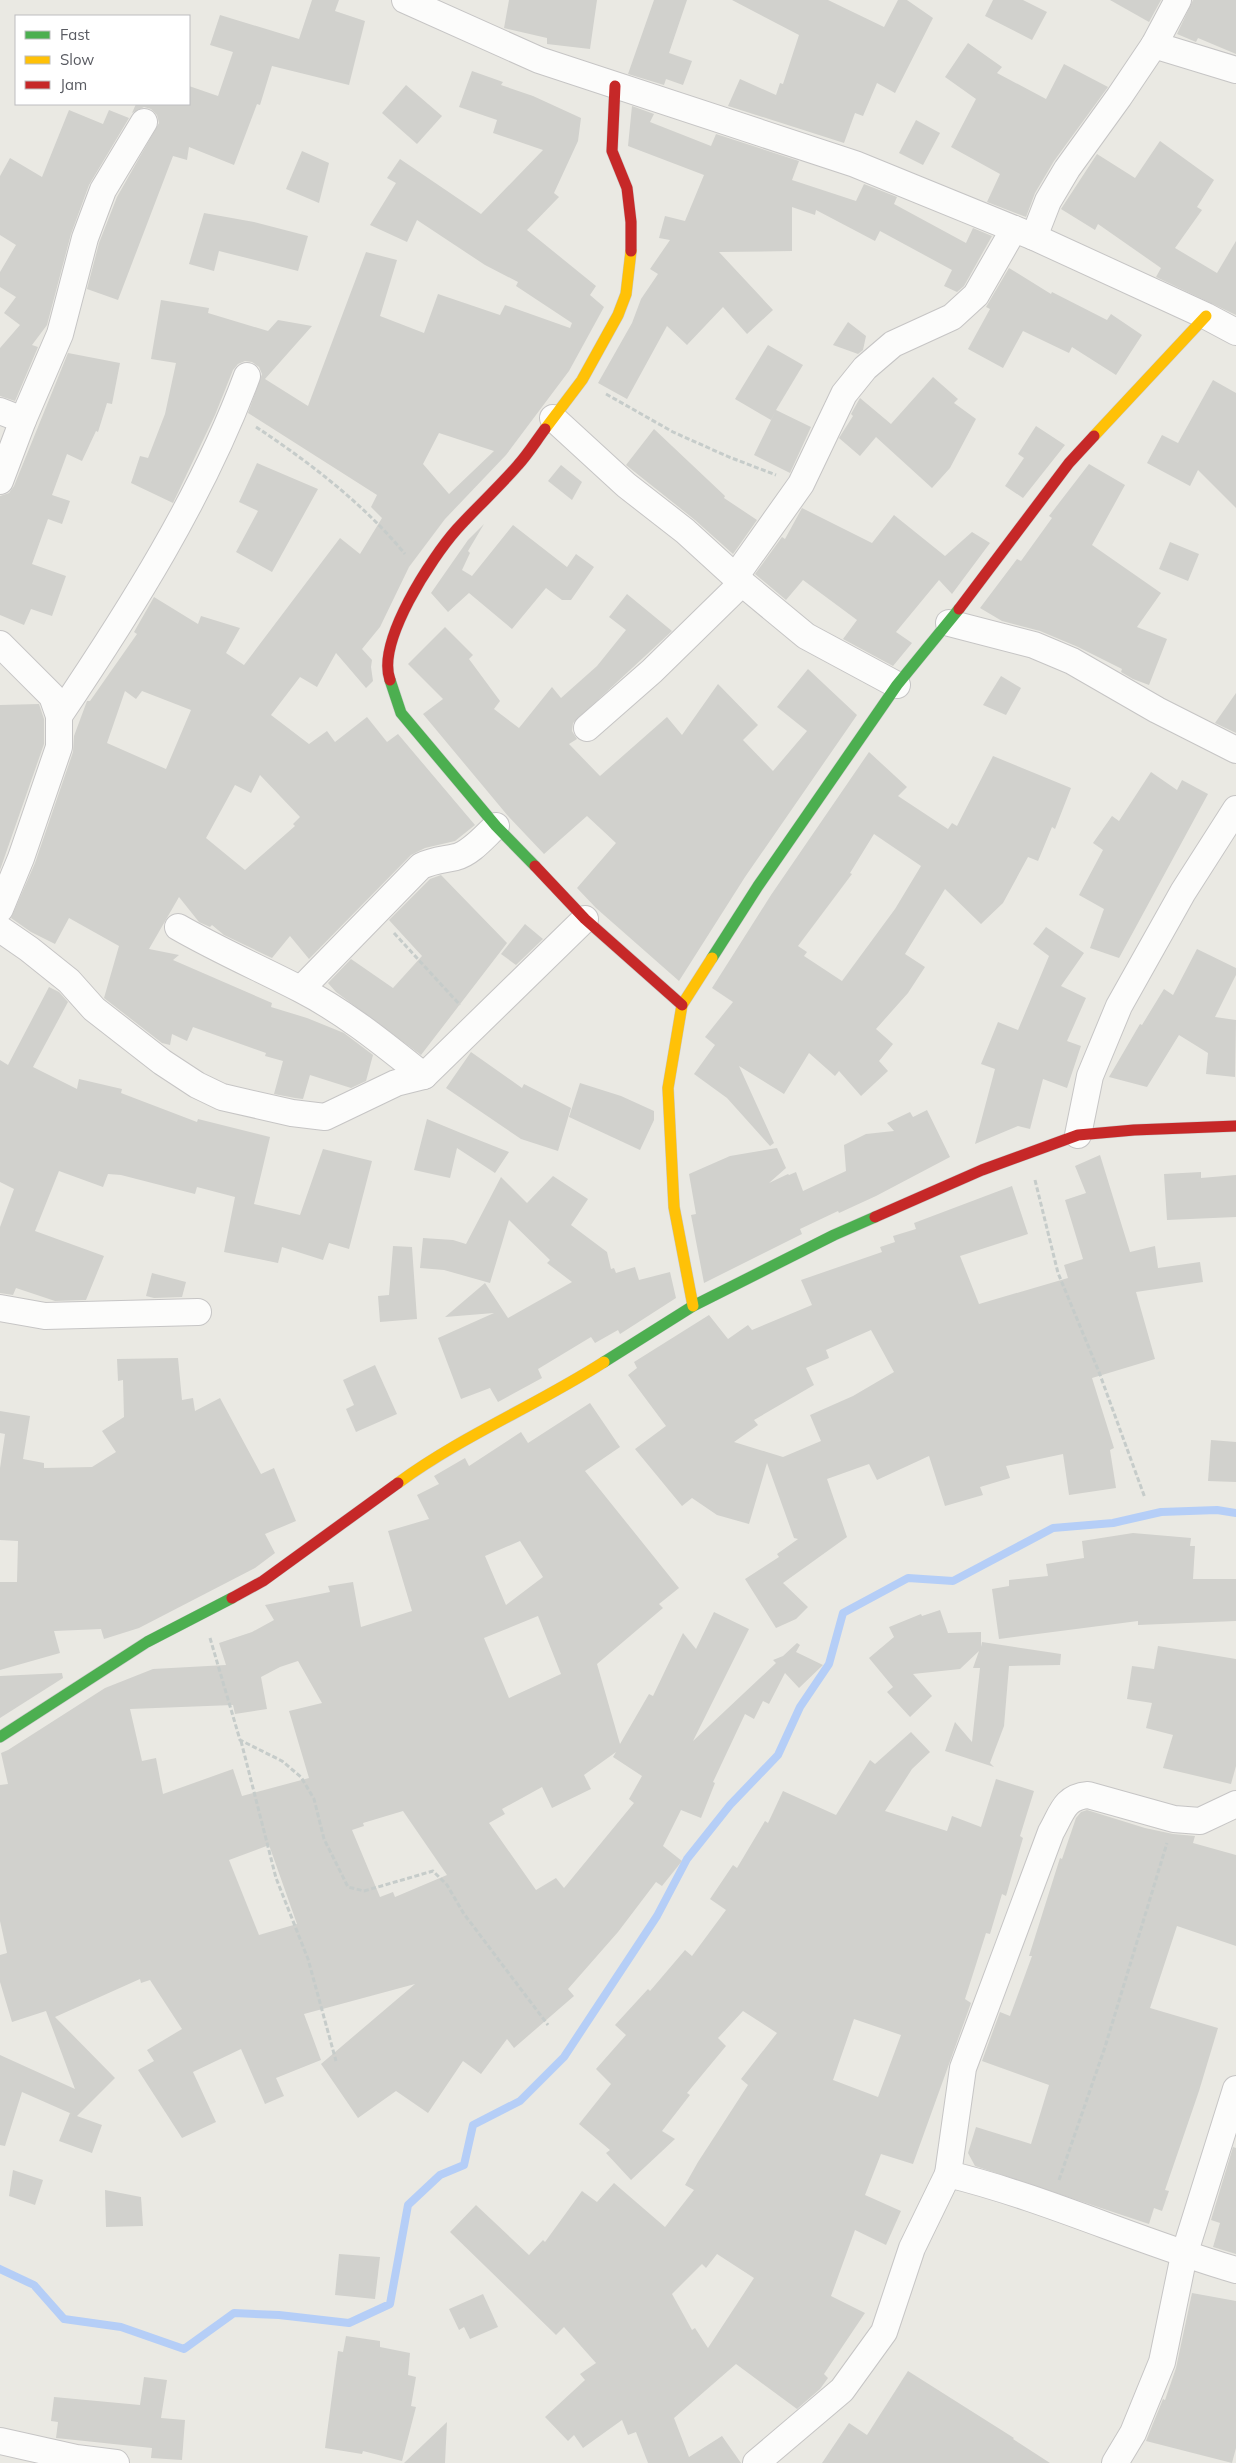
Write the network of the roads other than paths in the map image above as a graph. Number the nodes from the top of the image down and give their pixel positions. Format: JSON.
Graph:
{"nodes":[{"id":1,"x":405,"y":0,"type":"edge"},
{"id":2,"x":1178,"y":0,"type":"edge"},
{"id":3,"x":1154,"y":45,"type":"junction"},
{"id":4,"x":1236,"y":70,"type":"edge"},
{"id":5,"x":615,"y":86,"type":"junction"},
{"id":6,"x":144,"y":122,"type":"dead end"},
{"id":7,"x":1024,"y":233,"type":"junction"},
{"id":8,"x":1206,"y":316,"type":"junction"},
{"id":9,"x":1236,"y":332,"type":"edge"},
{"id":10,"x":247,"y":376,"type":"dead end"},
{"id":11,"x":11,"y":416,"type":"edge"},
{"id":12,"x":553,"y":418,"type":"junction"},
{"id":13,"x":0,"y":481,"type":"edge"},
{"id":14,"x":739,"y":580,"type":"junction"},
{"id":15,"x":948,"y":623,"type":"junction"},
{"id":16,"x":0,"y":644,"type":"edge"},
{"id":17,"x":898,"y":685,"type":"junction"},
{"id":18,"x":59,"y":716,"type":"junction"},
{"id":19,"x":587,"y":728,"type":"dead end"},
{"id":20,"x":1236,"y":750,"type":"edge"},
{"id":21,"x":1236,"y":809,"type":"edge"},
{"id":22,"x":496,"y":826,"type":"junction"},
{"id":23,"x":0,"y":909,"type":"edge"},
{"id":24,"x":585,"y":919,"type":"junction"},
{"id":25,"x":178,"y":927,"type":"dead end"},
{"id":26,"x":0,"y":929,"type":"edge"},
{"id":27,"x":301,"y":989,"type":"junction"},
{"id":28,"x":682,"y":1005,"type":"junction"},
{"id":29,"x":424,"y":1076,"type":"junction"},
{"id":30,"x":1236,"y":1126,"type":"edge"},
{"id":31,"x":1078,"y":1135,"type":"junction"},
{"id":32,"x":693,"y":1306,"type":"junction"},
{"id":33,"x":0,"y":1308,"type":"edge"},
{"id":34,"x":198,"y":1312,"type":"dead end"},
{"id":35,"x":0,"y":1737,"type":"edge"},
{"id":36,"x":1236,"y":1804,"type":"edge"},
{"id":37,"x":1236,"y":2089,"type":"edge"},
{"id":38,"x":948,"y":2174,"type":"junction"},
{"id":39,"x":1184,"y":2255,"type":"junction"},
{"id":40,"x":1236,"y":2270,"type":"edge"},
{"id":41,"x":0,"y":2441,"type":"edge"},
{"id":42,"x":76,"y":2460,"type":"edge"},
{"id":43,"x":116,"y":2463,"type":"edge"},
{"id":44,"x":756,"y":2463,"type":"edge"},
{"id":45,"x":1115,"y":2463,"type":"edge"}],
"edges":[{"from":1,"to":5,"type":"street"},
{"from":2,"to":3,"type":"street"},
{"from":3,"to":4,"type":"street"},
{"from":3,"to":7,"type":"street"},
{"from":5,"to":7,"type":"street"},
{"from":5,"to":12,"type":"street"},
{"from":6,"to":11,"type":"street"},
{"from":7,"to":8,"type":"street"},
{"from":7,"to":14,"type":"street"},
{"from":8,"to":9,"type":"street"},
{"from":8,"to":15,"type":"street"},
{"from":10,"to":18,"type":"street"},
{"from":11,"to":13,"type":"street"},
{"from":12,"to":14,"type":"street"},
{"from":12,"to":22,"type":"street"},
{"from":14,"to":17,"type":"street"},
{"from":14,"to":19,"type":"street"},
{"from":15,"to":17,"type":"street"},
{"from":15,"to":20,"type":"street"},
{"from":16,"to":18,"type":"street"},
{"from":17,"to":28,"type":"street"},
{"from":18,"to":23,"type":"street"},
{"from":21,"to":31,"type":"street"},
{"from":22,"to":24,"type":"street"},
{"from":22,"to":27,"type":"street"},
{"from":24,"to":28,"type":"street"},
{"from":24,"to":29,"type":"street"},
{"from":25,"to":27,"type":"street"},
{"from":26,"to":29,"type":"street"},
{"from":27,"to":29,"type":"street"},
{"from":28,"to":32,"type":"street"},
{"from":30,"to":31,"type":"street"},
{"from":31,"to":32,"type":"street"},
{"from":32,"to":35,"type":"street"},
{"from":33,"to":34,"type":"street"},
{"from":36,"to":38,"type":"street"},
{"from":37,"to":39,"type":"street"},
{"from":38,"to":39,"type":"street"},
{"from":38,"to":44,"type":"street"},
{"from":39,"to":40,"type":"street"},
{"from":39,"to":45,"type":"street"},
{"from":41,"to":42,"type":"street"},
{"from":42,"to":43,"type":"street"}]}
